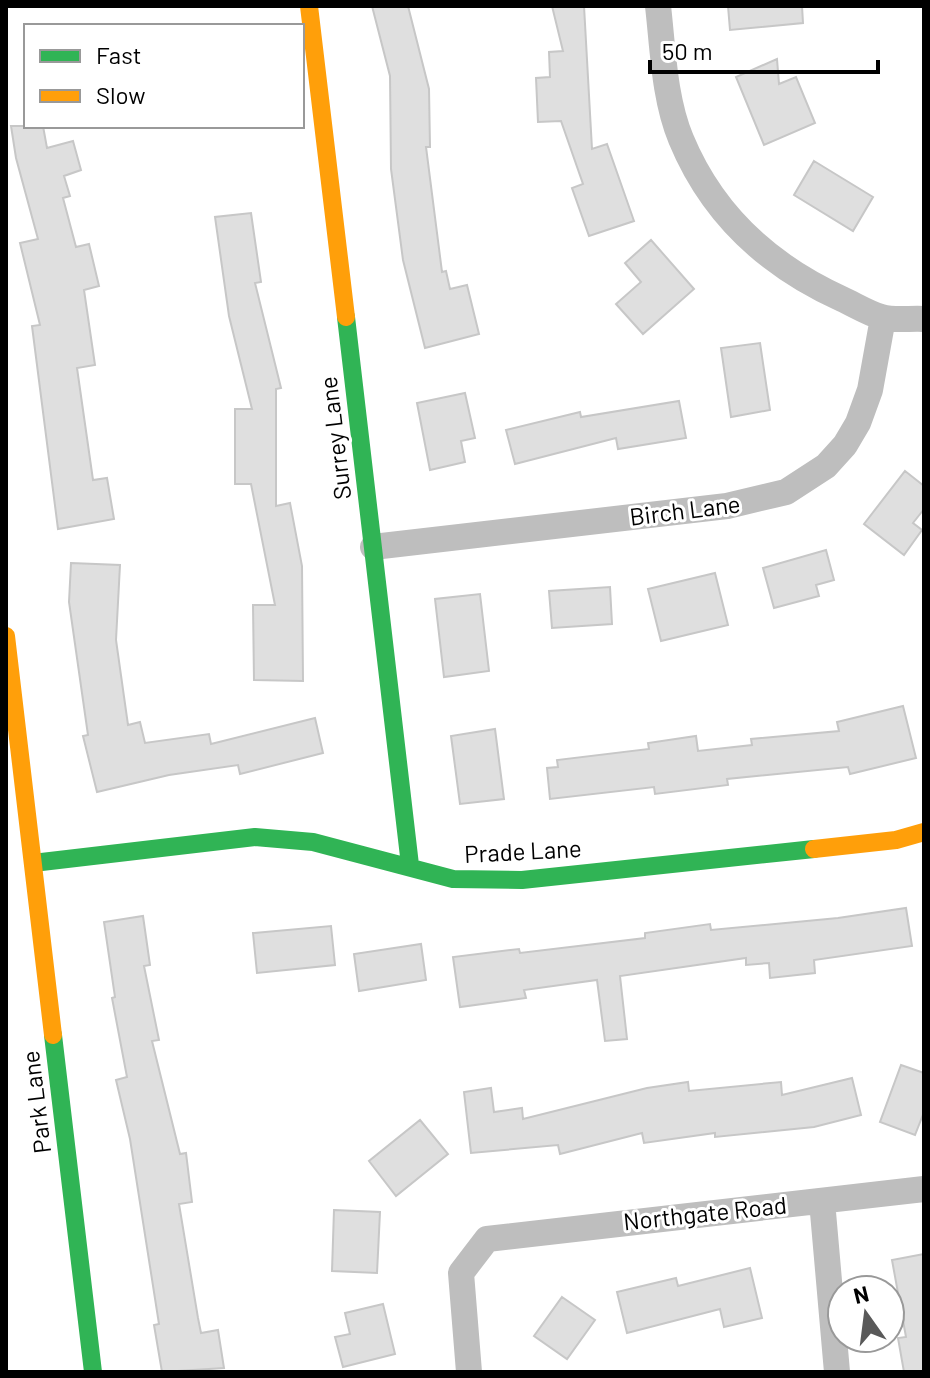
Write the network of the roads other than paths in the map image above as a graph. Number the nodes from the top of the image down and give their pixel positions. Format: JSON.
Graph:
{"nodes":[{"id":1,"x":309,"y":6,"type":"edge"},
{"id":2,"x":658,"y":6,"type":"edge"},
{"id":3,"x":883,"y":318,"type":"junction"},
{"id":4,"x":924,"y":319,"type":"edge"},
{"id":5,"x":373,"y":547,"type":"junction"},
{"id":6,"x":6,"y":636,"type":"edge"},
{"id":7,"x":924,"y":832,"type":"edge"},
{"id":8,"x":33,"y":863,"type":"junction"},
{"id":9,"x":410,"y":865,"type":"junction"},
{"id":10,"x":924,"y":1189,"type":"edge"},
{"id":11,"x":822,"y":1201,"type":"junction"},
{"id":12,"x":93,"y":1372,"type":"edge"},
{"id":13,"x":469,"y":1372,"type":"edge"},
{"id":14,"x":837,"y":1372,"type":"edge"}],
"edges":[{"from":1,"to":5,"type":"street","name":"Surrey Lane"},
{"from":2,"to":3,"type":"street"},
{"from":3,"to":4,"type":"street"},
{"from":3,"to":5,"type":"street","name":"Birch Lane"},
{"from":5,"to":9,"type":"street","name":"Surrey Lane"},
{"from":6,"to":8,"type":"street","name":"Park Lane"},
{"from":7,"to":9,"type":"street","name":"Prade Lane"},
{"from":8,"to":9,"type":"street","name":"Prade Lane"},
{"from":8,"to":12,"type":"street","name":"Park Lane"},
{"from":10,"to":11,"type":"street","name":"Northgate Road"},
{"from":11,"to":13,"type":"street","name":"Northgate Road"},
{"from":11,"to":14,"type":"street"}]}
